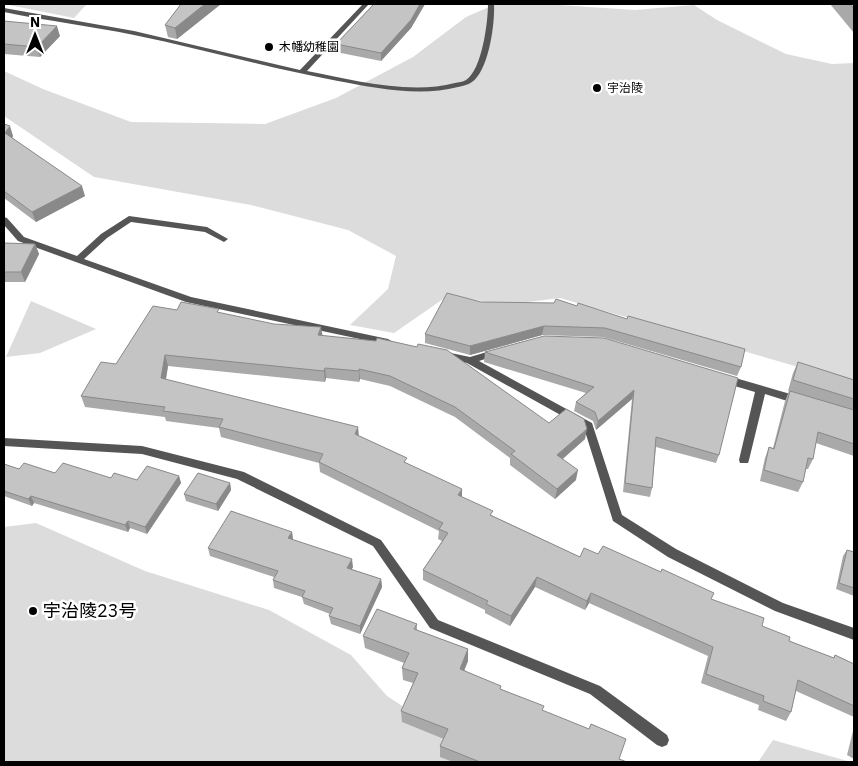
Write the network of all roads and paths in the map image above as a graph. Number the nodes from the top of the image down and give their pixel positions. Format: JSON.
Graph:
{"nodes":[{"id":1,"x":366,"y":4,"type":"edge"},
{"id":2,"x":491,"y":4,"type":"edge"},
{"id":3,"x":4,"y":10,"type":"edge"},
{"id":4,"x":302,"y":72,"type":"junction"},
{"id":5,"x":4,"y":220,"type":"edge"},
{"id":6,"x":224,"y":240,"type":"dead end"},
{"id":7,"x":79,"y":259,"type":"junction"},
{"id":8,"x":395,"y":344,"type":"edge"},
{"id":9,"x":506,"y":350,"type":"edge"},
{"id":10,"x":432,"y":352,"type":"edge"},
{"id":11,"x":470,"y":360,"type":"junction"},
{"id":12,"x":715,"y":376,"type":"edge"},
{"id":13,"x":761,"y":389,"type":"junction"},
{"id":14,"x":808,"y":403,"type":"edge"},
{"id":15,"x":4,"y":442,"type":"edge"},
{"id":16,"x":744,"y":460,"type":"dead end"},
{"id":17,"x":854,"y":634,"type":"edge"},
{"id":18,"x":662,"y":740,"type":"dead end"}],
"edges":[{"from":1,"to":4,"type":"street"},
{"from":2,"to":4,"type":"street"},
{"from":3,"to":4,"type":"street"},
{"from":5,"to":7,"type":"street"},
{"from":6,"to":7,"type":"street"},
{"from":7,"to":8,"type":"street"},
{"from":9,"to":11,"type":"street"},
{"from":10,"to":11,"type":"street"},
{"from":11,"to":17,"type":"street"},
{"from":12,"to":13,"type":"street"},
{"from":13,"to":14,"type":"street"},
{"from":13,"to":16,"type":"street"},
{"from":15,"to":18,"type":"street"}]}
